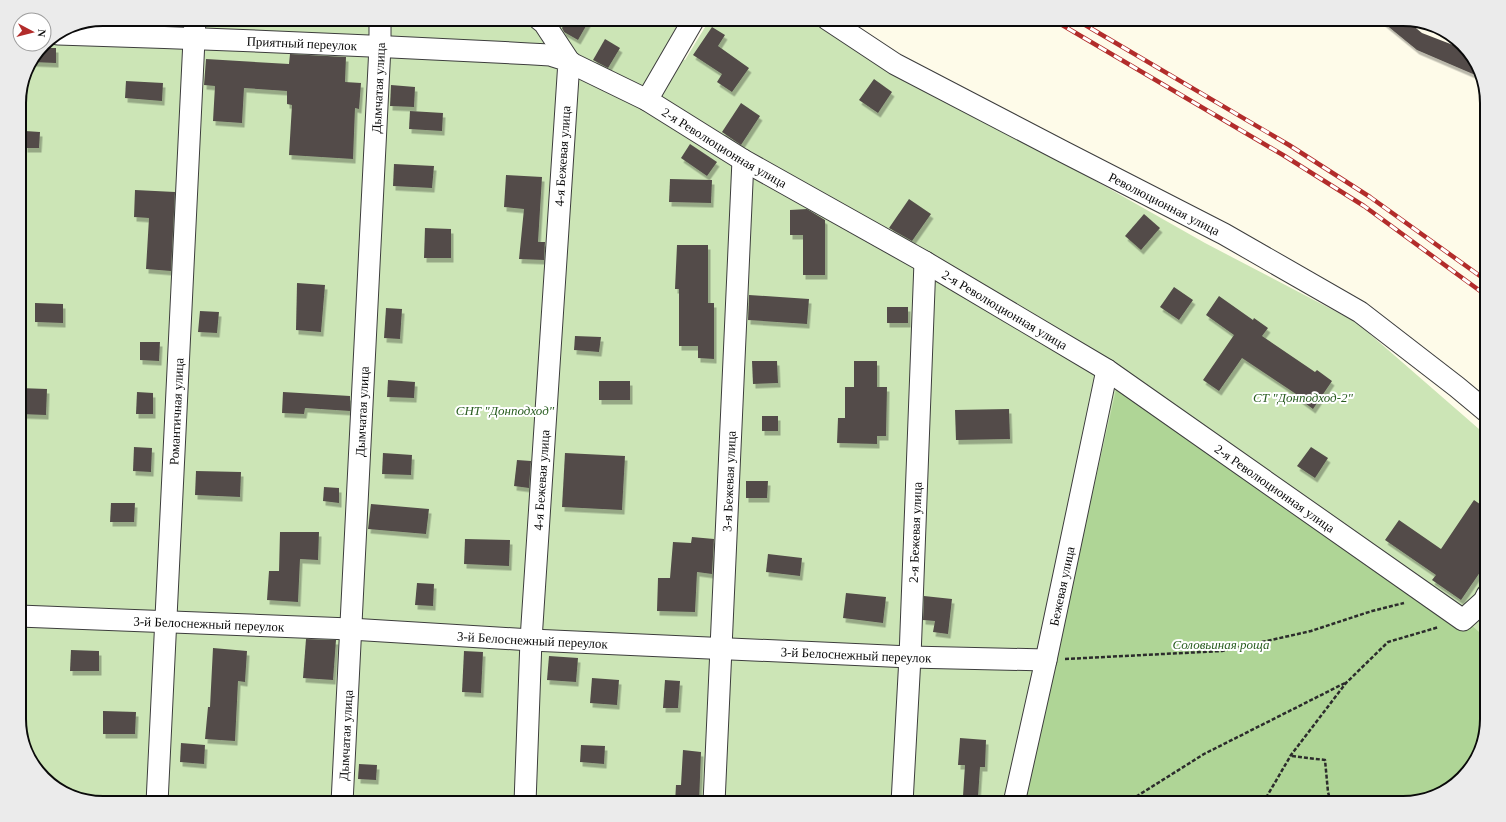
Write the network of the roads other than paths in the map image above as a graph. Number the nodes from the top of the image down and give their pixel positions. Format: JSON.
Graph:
{"nodes":[{"id":1,"x":380,"y":26,"type":"edge"},
{"id":2,"x":546,"y":26,"type":"edge"},
{"id":3,"x":690,"y":26,"type":"edge"},
{"id":4,"x":838,"y":26,"type":"edge"},
{"id":5,"x":195,"y":28,"type":"edge"},
{"id":6,"x":70,"y":33,"type":"edge"},
{"id":7,"x":380,"y":46,"type":"junction"},
{"id":8,"x":569,"y":61,"type":"junction"},
{"id":9,"x":647,"y":100,"type":"junction"},
{"id":10,"x":743,"y":160,"type":"junction"},
{"id":11,"x":925,"y":262,"type":"junction"},
{"id":12,"x":1107,"y":370,"type":"junction"},
{"id":13,"x":1480,"y":406,"type":"edge"},
{"id":14,"x":1480,"y":605,"type":"edge"},
{"id":15,"x":26,"y":616,"type":"edge"},
{"id":16,"x":166,"y":623,"type":"junction"},
{"id":17,"x":350,"y":629,"type":"junction"},
{"id":18,"x":531,"y":640,"type":"junction"},
{"id":19,"x":720,"y":648,"type":"junction"},
{"id":20,"x":910,"y":657,"type":"junction"},
{"id":21,"x":1046,"y":660,"type":"junction"},
{"id":22,"x":157,"y":796,"type":"edge"},
{"id":23,"x":342,"y":796,"type":"edge"},
{"id":24,"x":524,"y":796,"type":"edge"},
{"id":25,"x":714,"y":796,"type":"edge"},
{"id":26,"x":902,"y":796,"type":"edge"},
{"id":27,"x":1016,"y":796,"type":"edge"}],
"edges":[{"from":1,"to":7,"type":"street","name":"Дымчатая улица"},
{"from":2,"to":8,"type":"street"},
{"from":3,"to":9,"type":"street"},
{"from":4,"to":13,"type":"street","name":"Революционная улица"},
{"from":5,"to":6,"type":"street","name":"Приятный переулок"},
{"from":5,"to":7,"type":"street","name":"Приятный переулок"},
{"from":5,"to":16,"type":"street","name":"Романтичная улица"},
{"from":7,"to":8,"type":"street","name":"Приятный переулок"},
{"from":7,"to":17,"type":"street","name":"Дымчатая улица"},
{"from":8,"to":9,"type":"street","name":"2-я Революционная улица"},
{"from":8,"to":18,"type":"street","name":"4-я Бежевая улица"},
{"from":9,"to":10,"type":"street","name":"2-я Революционная улица"},
{"from":10,"to":11,"type":"street","name":"2-я Революционная улица"},
{"from":10,"to":19,"type":"street","name":"3-я Бежевая улица"},
{"from":11,"to":12,"type":"street","name":"2-я Революционная улица"},
{"from":11,"to":20,"type":"street","name":"2-я Бежевая улица"},
{"from":12,"to":14,"type":"street","name":"2-я Революционная улица"},
{"from":12,"to":21,"type":"street","name":"Бежевая улица"},
{"from":15,"to":16,"type":"street","name":"3-й Белоснежный переулок"},
{"from":16,"to":17,"type":"street","name":"3-й Белоснежный переулок"},
{"from":16,"to":22,"type":"street","name":"Романтичная улица"},
{"from":17,"to":18,"type":"street","name":"3-й Белоснежный переулок"},
{"from":17,"to":23,"type":"street","name":"Дымчатая улица"},
{"from":18,"to":19,"type":"street","name":"3-й Белоснежный переулок"},
{"from":18,"to":24,"type":"street","name":"4-я Бежевая улица"},
{"from":19,"to":20,"type":"street","name":"3-й Белоснежный переулок"},
{"from":19,"to":25,"type":"street","name":"3-я Бежевая улица"},
{"from":20,"to":21,"type":"street","name":"3-й Белоснежный переулок"},
{"from":20,"to":26,"type":"street","name":"2-я Бежевая улица"},
{"from":21,"to":27,"type":"street","name":"Бежевая улица"}]}
